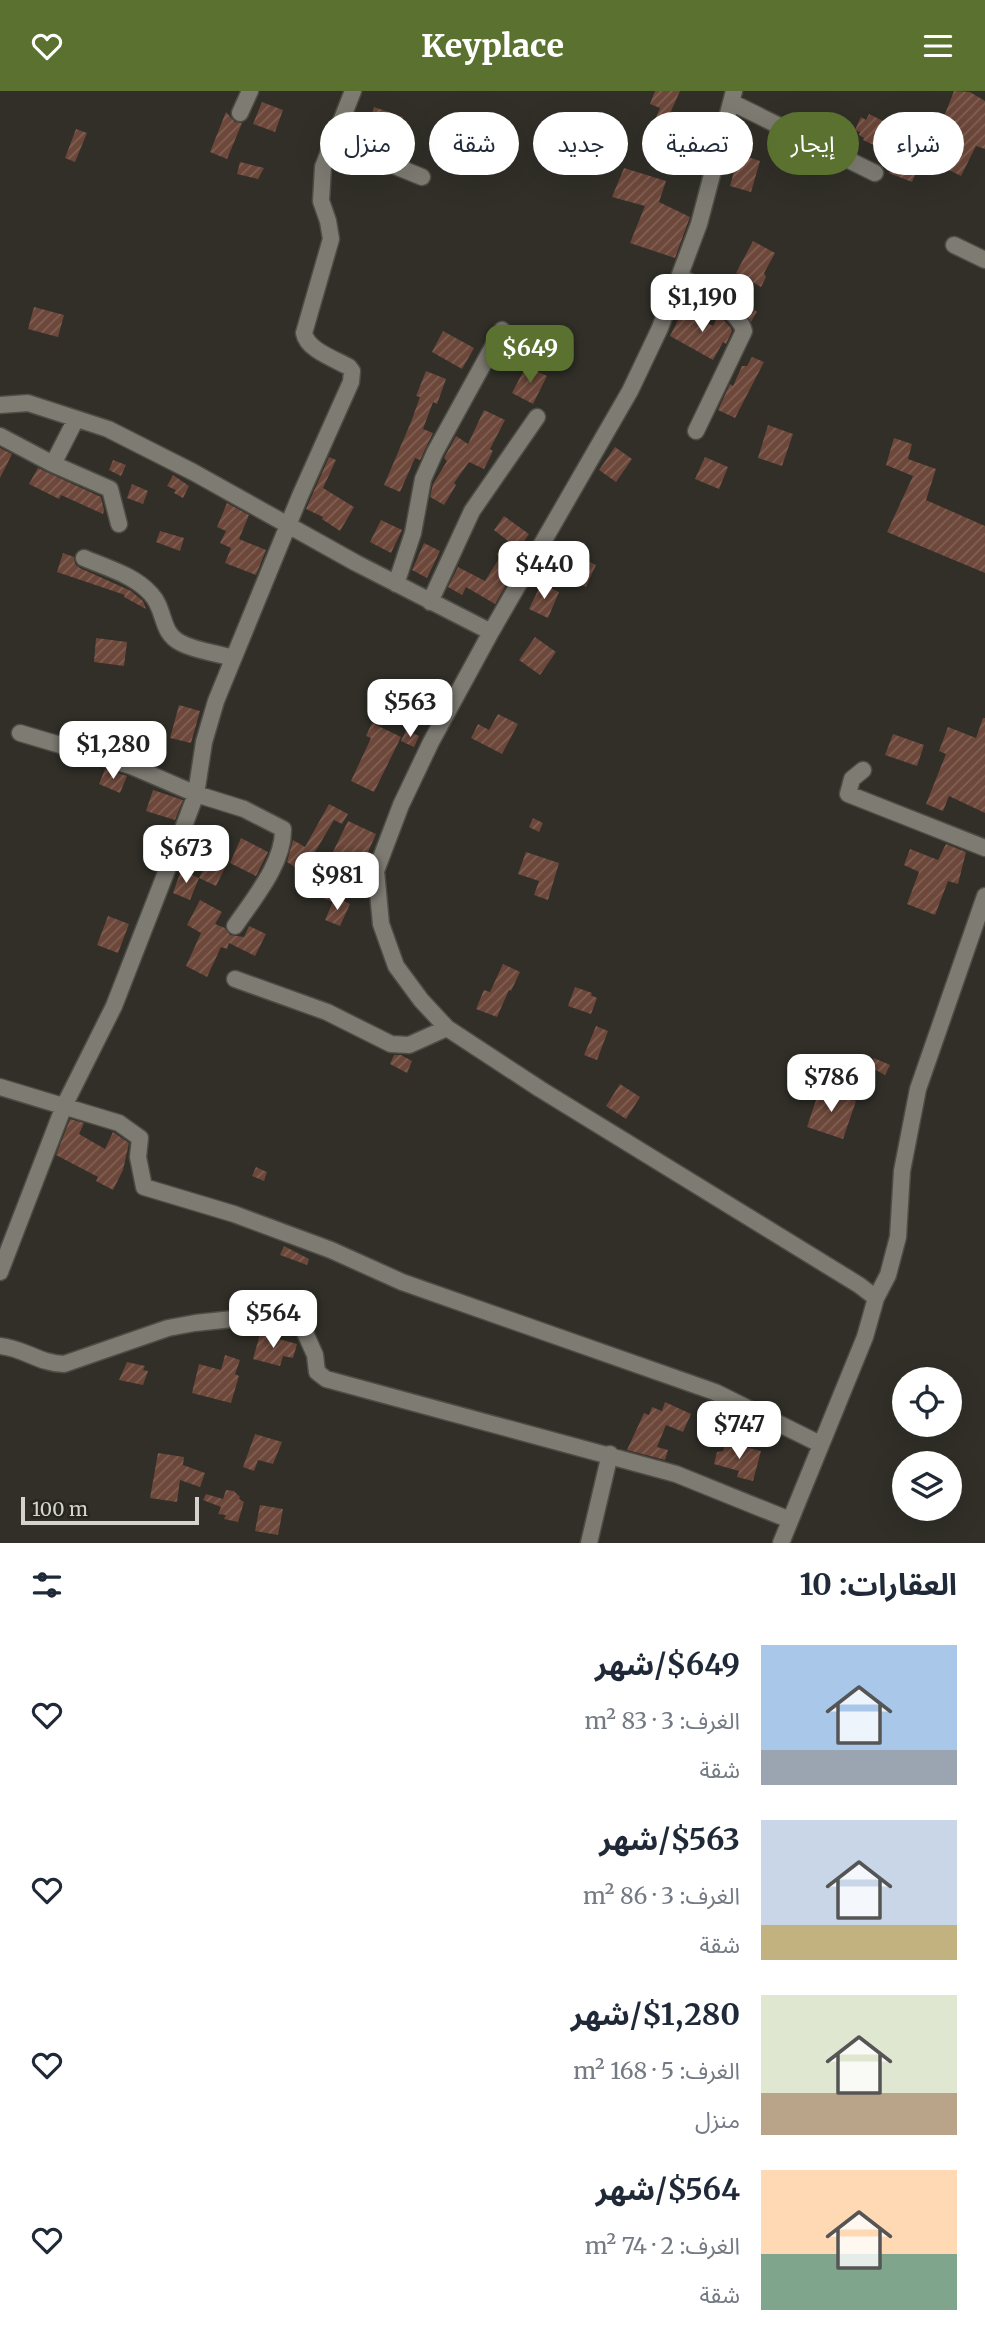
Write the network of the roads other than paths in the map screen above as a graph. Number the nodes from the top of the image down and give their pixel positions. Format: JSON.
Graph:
{"nodes":[{"id":1,"x":250,"y":91,"type":"edge"},
{"id":2,"x":353,"y":91,"type":"edge"},
{"id":3,"x":733,"y":97,"type":"edge"},
{"id":4,"x":345,"y":112,"type":"edge"},
{"id":5,"x":240,"y":113,"type":"dead end"},
{"id":6,"x":873,"y":172,"type":"edge"},
{"id":7,"x":415,"y":174,"type":"edge"},
{"id":8,"x":322,"y":175,"type":"edge"},
{"id":9,"x":422,"y":177,"type":"dead end"},
{"id":10,"x":954,"y":245,"type":"dead end"},
{"id":11,"x":985,"y":260,"type":"edge"},
{"id":12,"x":680,"y":277,"type":"junction"},
{"id":13,"x":502,"y":330,"type":"dead end"},
{"id":14,"x":0,"y":405,"type":"edge"},
{"id":15,"x":537,"y":417,"type":"dead end"},
{"id":16,"x":76,"y":419,"type":"junction"},
{"id":17,"x":696,"y":431,"type":"dead end"},
{"id":18,"x":0,"y":436,"type":"edge"},
{"id":19,"x":53,"y":464,"type":"junction"},
{"id":20,"x":119,"y":524,"type":"dead end"},
{"id":21,"x":288,"y":526,"type":"junction"},
{"id":22,"x":84,"y":558,"type":"dead end"},
{"id":23,"x":396,"y":584,"type":"junction"},
{"id":24,"x":430,"y":601,"type":"junction"},
{"id":25,"x":491,"y":632,"type":"junction"},
{"id":26,"x":233,"y":658,"type":"junction"},
{"id":27,"x":20,"y":733,"type":"dead end"},
{"id":28,"x":863,"y":770,"type":"dead end"},
{"id":29,"x":196,"y":794,"type":"junction"},
{"id":30,"x":985,"y":848,"type":"edge"},
{"id":31,"x":985,"y":896,"type":"edge"},
{"id":32,"x":235,"y":926,"type":"dead end"},
{"id":33,"x":235,"y":978,"type":"dead end"},
{"id":34,"x":447,"y":1028,"type":"junction"},
{"id":35,"x":0,"y":1087,"type":"edge"},
{"id":36,"x":64,"y":1106,"type":"junction"},
{"id":37,"x":0,"y":1272,"type":"edge"},
{"id":38,"x":876,"y":1298,"type":"junction"},
{"id":39,"x":0,"y":1346,"type":"edge"},
{"id":40,"x":820,"y":1444,"type":"junction"},
{"id":41,"x":610,"y":1454,"type":"junction"},
{"id":42,"x":790,"y":1520,"type":"junction"},
{"id":43,"x":589,"y":1543,"type":"edge"},
{"id":44,"x":781,"y":1543,"type":"edge"}],
"edges":[{"from":1,"to":5,"type":"street"},
{"from":2,"to":4,"type":"street"},
{"from":3,"to":6,"type":"street"},
{"from":3,"to":12,"type":"street"},
{"from":7,"to":9,"type":"street"},
{"from":8,"to":21,"type":"street"},
{"from":10,"to":11,"type":"street"},
{"from":12,"to":17,"type":"street"},
{"from":12,"to":25,"type":"street"},
{"from":13,"to":23,"type":"street"},
{"from":14,"to":16,"type":"street"},
{"from":15,"to":24,"type":"street"},
{"from":16,"to":19,"type":"street"},
{"from":16,"to":21,"type":"street"},
{"from":18,"to":19,"type":"street"},
{"from":19,"to":20,"type":"street"},
{"from":21,"to":23,"type":"street"},
{"from":21,"to":26,"type":"street"},
{"from":22,"to":26,"type":"street"},
{"from":23,"to":24,"type":"street"},
{"from":24,"to":25,"type":"street"},
{"from":25,"to":34,"type":"street"},
{"from":26,"to":29,"type":"street"},
{"from":27,"to":29,"type":"street"},
{"from":28,"to":30,"type":"street"},
{"from":29,"to":32,"type":"street"},
{"from":29,"to":36,"type":"street"},
{"from":31,"to":38,"type":"street"},
{"from":33,"to":34,"type":"street"},
{"from":34,"to":38,"type":"street"},
{"from":35,"to":36,"type":"street"},
{"from":36,"to":37,"type":"street"},
{"from":36,"to":40,"type":"street"},
{"from":38,"to":40,"type":"street"},
{"from":39,"to":41,"type":"street"},
{"from":40,"to":42,"type":"street"},
{"from":41,"to":42,"type":"street"},
{"from":41,"to":43,"type":"street"},
{"from":42,"to":44,"type":"street"}]}
